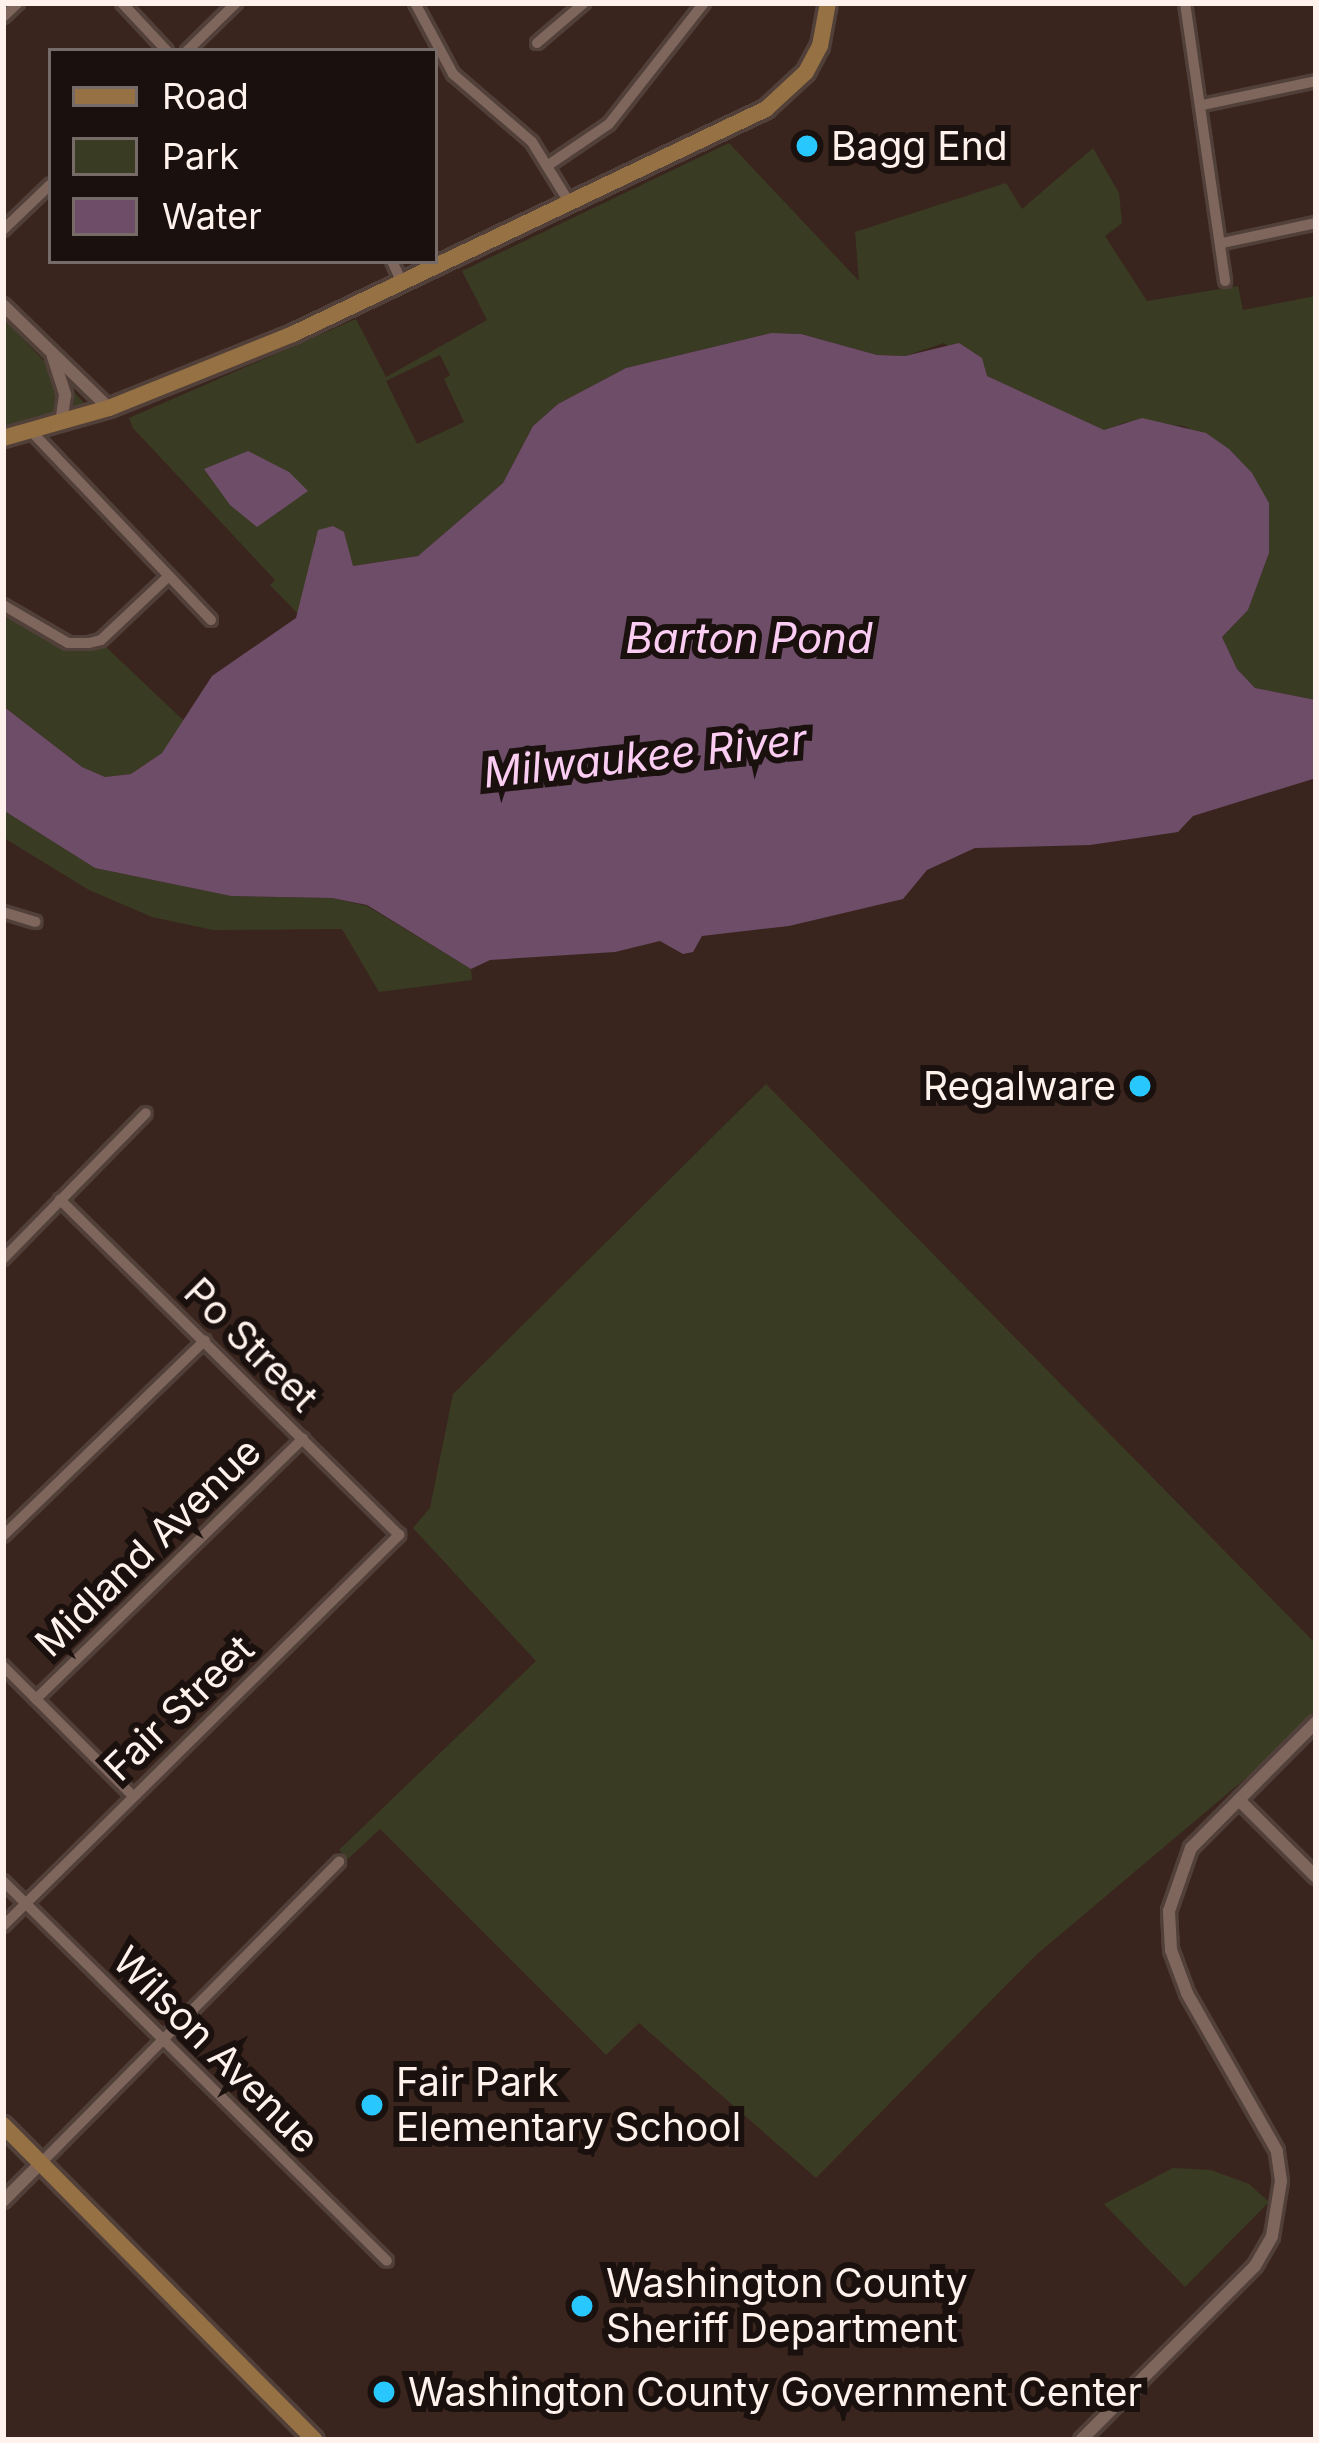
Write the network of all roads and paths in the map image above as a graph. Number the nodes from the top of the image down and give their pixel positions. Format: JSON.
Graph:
{"nodes":[{"id":1,"x":18,"y":3,"type":"edge"},
{"id":2,"x":122,"y":3,"type":"edge"},
{"id":3,"x":236,"y":3,"type":"edge"},
{"id":4,"x":415,"y":3,"type":"edge"},
{"id":5,"x":584,"y":3,"type":"edge"},
{"id":6,"x":704,"y":3,"type":"edge"},
{"id":7,"x":832,"y":3,"type":"edge"},
{"id":8,"x":1185,"y":3,"type":"edge"},
{"id":9,"x":3,"y":17,"type":"edge"},
{"id":10,"x":537,"y":43,"type":"dead end"},
{"id":11,"x":164,"y":48,"type":"edge"},
{"id":12,"x":190,"y":48,"type":"edge"},
{"id":13,"x":1316,"y":81,"type":"edge"},
{"id":14,"x":1202,"y":105,"type":"junction"},
{"id":15,"x":550,"y":164,"type":"junction"},
{"id":16,"x":48,"y":187,"type":"edge"},
{"id":17,"x":569,"y":202,"type":"junction"},
{"id":18,"x":1316,"y":223,"type":"edge"},
{"id":19,"x":3,"y":230,"type":"edge"},
{"id":20,"x":1222,"y":243,"type":"junction"},
{"id":21,"x":438,"y":263,"type":"edge"},
{"id":22,"x":393,"y":264,"type":"edge"},
{"id":23,"x":435,"y":264,"type":"edge"},
{"id":24,"x":401,"y":280,"type":"junction"},
{"id":25,"x":1226,"y":281,"type":"dead end"},
{"id":26,"x":3,"y":305,"type":"edge"},
{"id":27,"x":53,"y":356,"type":"junction"},
{"id":28,"x":109,"y":407,"type":"junction"},
{"id":29,"x":62,"y":422,"type":"junction"},
{"id":30,"x":31,"y":431,"type":"junction"},
{"id":31,"x":3,"y":438,"type":"edge"},
{"id":32,"x":170,"y":576,"type":"junction"},
{"id":33,"x":3,"y":605,"type":"edge"},
{"id":34,"x":211,"y":620,"type":"dead end"},
{"id":35,"x":3,"y":912,"type":"edge"},
{"id":36,"x":35,"y":922,"type":"dead end"},
{"id":37,"x":146,"y":1113,"type":"dead end"},
{"id":38,"x":60,"y":1199,"type":"junction"},
{"id":39,"x":3,"y":1259,"type":"edge"},
{"id":40,"x":205,"y":1340,"type":"junction"},
{"id":41,"x":303,"y":1438,"type":"junction"},
{"id":42,"x":399,"y":1534,"type":"joint"},
{"id":43,"x":3,"y":1536,"type":"edge"},
{"id":44,"x":3,"y":1666,"type":"edge"},
{"id":45,"x":36,"y":1699,"type":"junction"},
{"id":46,"x":1316,"y":1722,"type":"edge"},
{"id":47,"x":132,"y":1796,"type":"junction"},
{"id":48,"x":1239,"y":1800,"type":"junction"},
{"id":49,"x":339,"y":1862,"type":"dead end"},
{"id":50,"x":1316,"y":1877,"type":"edge"},
{"id":51,"x":3,"y":1881,"type":"edge"},
{"id":52,"x":25,"y":1903,"type":"junction"},
{"id":53,"x":3,"y":1926,"type":"edge"},
{"id":54,"x":163,"y":2039,"type":"junction"},
{"id":55,"x":3,"y":2125,"type":"edge"},
{"id":56,"x":41,"y":2163,"type":"junction"},
{"id":57,"x":3,"y":2201,"type":"edge"},
{"id":58,"x":387,"y":2261,"type":"dead end"},
{"id":59,"x":315,"y":2440,"type":"edge"},
{"id":60,"x":1081,"y":2440,"type":"edge"}],
"edges":[{"from":1,"to":9,"type":"street"},
{"from":2,"to":11,"type":"street"},
{"from":3,"to":12,"type":"street"},
{"from":4,"to":15,"type":"street"},
{"from":5,"to":10,"type":"street"},
{"from":6,"to":15,"type":"street"},
{"from":7,"to":17,"type":"main road"},
{"from":8,"to":14,"type":"street"},
{"from":13,"to":14,"type":"street"},
{"from":14,"to":20,"type":"street"},
{"from":15,"to":17,"type":"street"},
{"from":16,"to":19,"type":"street"},
{"from":17,"to":21,"type":"main road"},
{"from":18,"to":20,"type":"street"},
{"from":20,"to":25,"type":"street"},
{"from":22,"to":24,"type":"street"},
{"from":23,"to":24,"type":"main road"},
{"from":24,"to":28,"type":"main road"},
{"from":26,"to":27,"type":"street"},
{"from":27,"to":28,"type":"street"},
{"from":27,"to":29,"type":"street"},
{"from":28,"to":29,"type":"main road"},
{"from":29,"to":30,"type":"main road"},
{"from":30,"to":31,"type":"main road"},
{"from":30,"to":32,"type":"street"},
{"from":32,"to":33,"type":"street"},
{"from":32,"to":34,"type":"street"},
{"from":35,"to":36,"type":"street"},
{"from":37,"to":38,"type":"street"},
{"from":38,"to":39,"type":"street"},
{"from":38,"to":40,"type":"street","name":"Po Street"},
{"from":40,"to":41,"type":"street","name":"Po Street"},
{"from":40,"to":43,"type":"street"},
{"from":41,"to":42,"type":"street","name":"Po Street"},
{"from":41,"to":45,"type":"street","name":"Midland Avenue"},
{"from":42,"to":47,"type":"street","name":"Fair Street"},
{"from":44,"to":45,"type":"street"},
{"from":45,"to":47,"type":"street"},
{"from":46,"to":48,"type":"street"},
{"from":47,"to":52,"type":"street","name":"Fair Street"},
{"from":48,"to":50,"type":"street"},
{"from":48,"to":60,"type":"street"},
{"from":49,"to":54,"type":"street"},
{"from":51,"to":52,"type":"street","name":"Wilson Avenue"},
{"from":52,"to":53,"type":"street","name":"Fair Street"},
{"from":52,"to":54,"type":"street","name":"Wilson Avenue"},
{"from":54,"to":56,"type":"street"},
{"from":54,"to":58,"type":"street","name":"Wilson Avenue"},
{"from":55,"to":56,"type":"main road"},
{"from":56,"to":57,"type":"street"},
{"from":56,"to":59,"type":"main road"}]}
